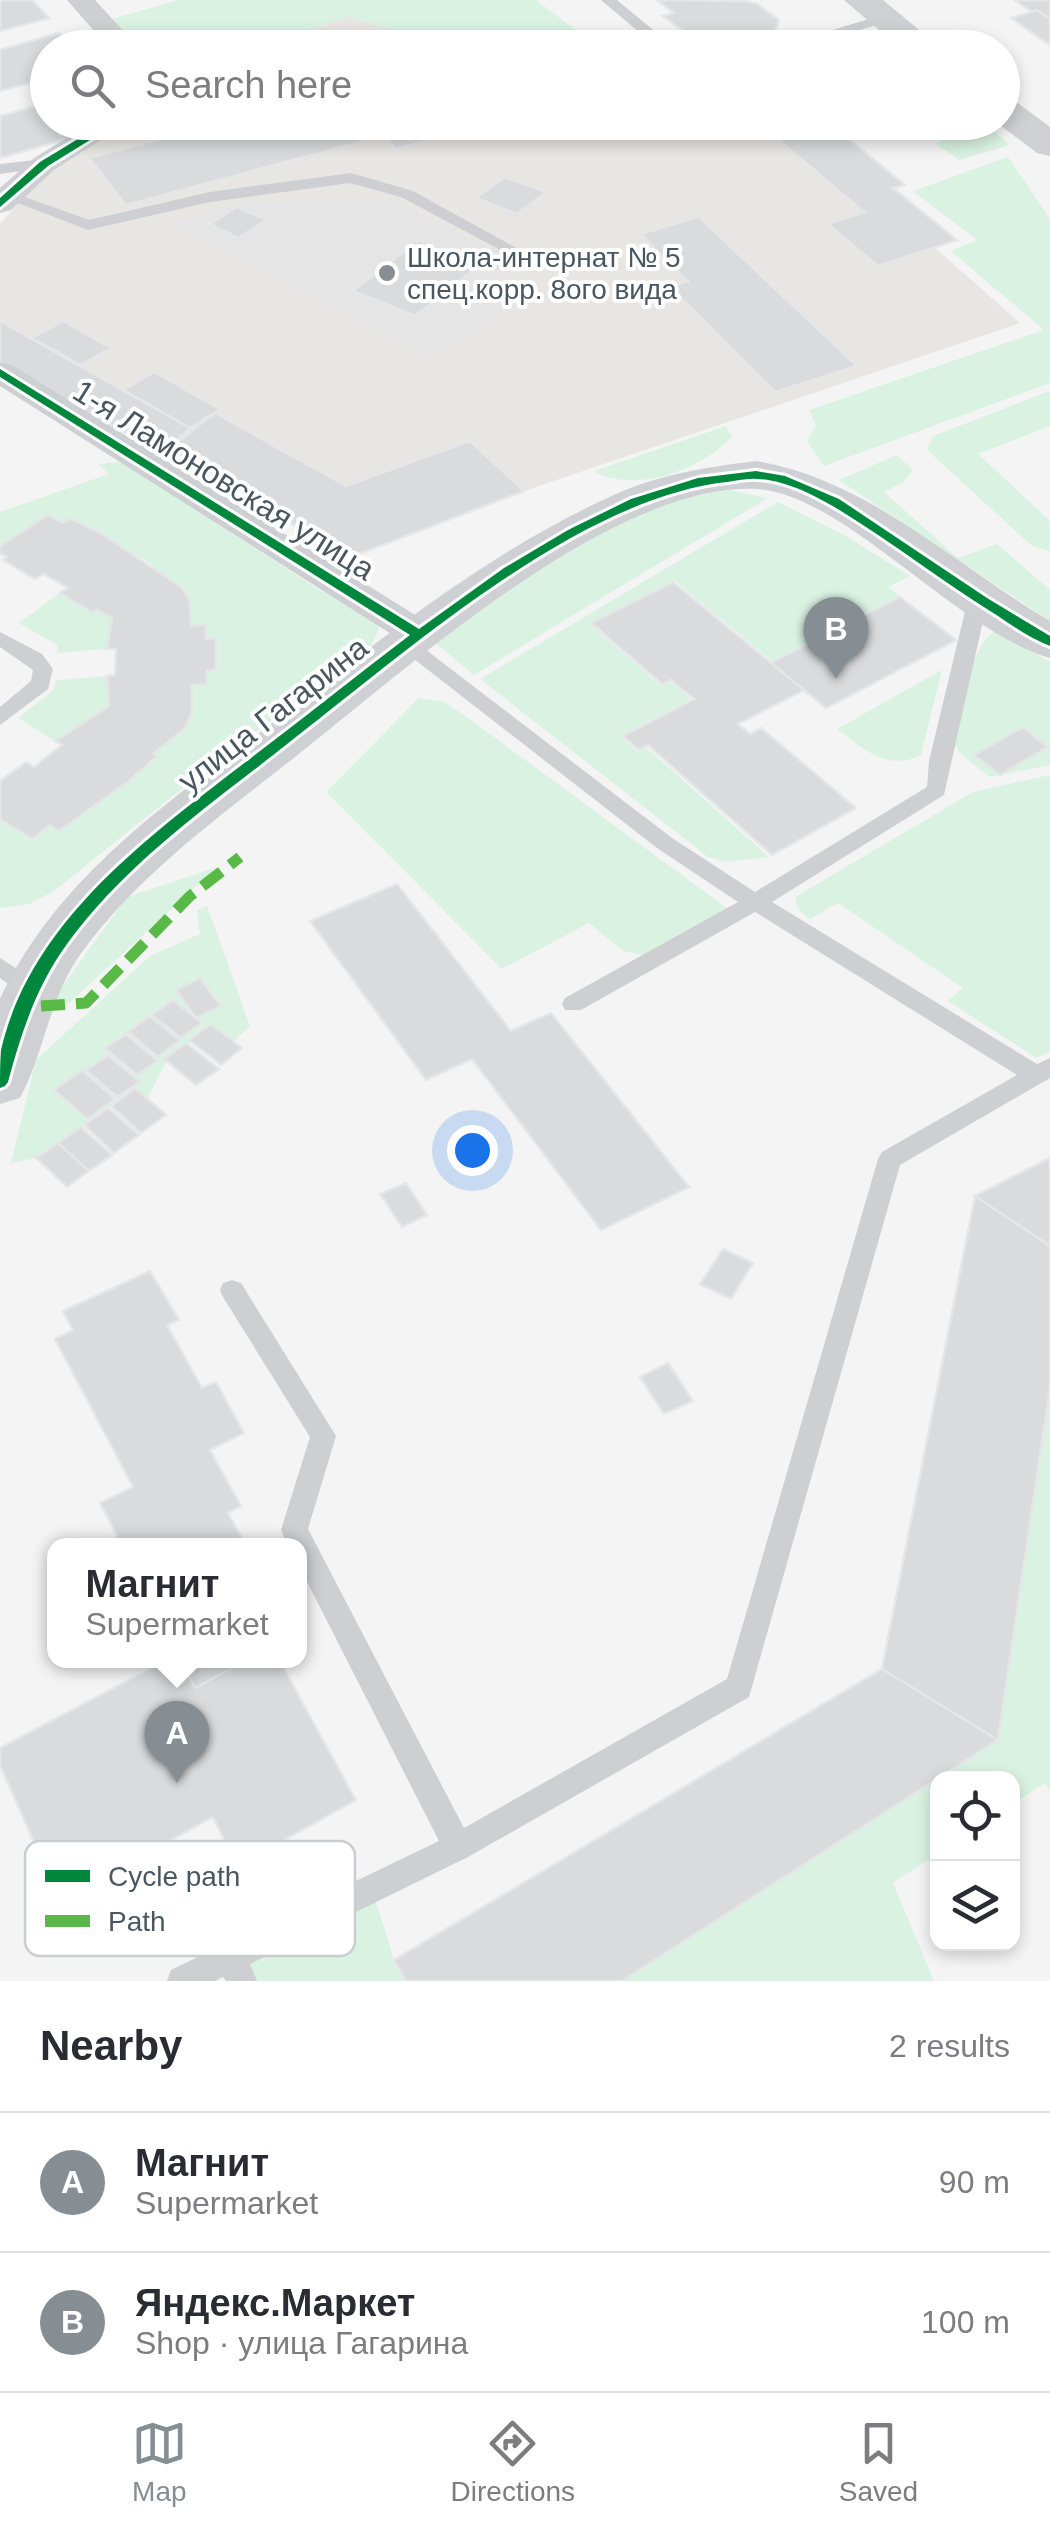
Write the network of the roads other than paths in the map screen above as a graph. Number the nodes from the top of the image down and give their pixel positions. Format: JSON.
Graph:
{"nodes":[{"id":1,"x":80,"y":0,"type":"edge"},
{"id":2,"x":608,"y":0,"type":"edge"},
{"id":3,"x":873,"y":9,"type":"edge"},
{"id":4,"x":109,"y":30,"type":"edge"},
{"id":5,"x":646,"y":30,"type":"edge"},
{"id":6,"x":823,"y":30,"type":"edge"},
{"id":7,"x":899,"y":30,"type":"edge"},
{"id":8,"x":1020,"y":122,"type":"edge"},
{"id":9,"x":84,"y":140,"type":"edge"},
{"id":10,"x":1050,"y":145,"type":"edge"},
{"id":11,"x":2,"y":190,"type":"edge"},
{"id":12,"x":514,"y":251,"type":"dead end"},
{"id":13,"x":0,"y":372,"type":"edge"},
{"id":14,"x":978,"y":598,"type":"junction"},
{"id":15,"x":0,"y":638,"type":"edge"},
{"id":16,"x":413,"y":640,"type":"junction"},
{"id":17,"x":1050,"y":642,"type":"edge"},
{"id":18,"x":0,"y":718,"type":"edge"},
{"id":19,"x":754,"y":902,"type":"junction"},
{"id":20,"x":15,"y":977,"type":"edge"},
{"id":21,"x":572,"y":1004,"type":"dead end"},
{"id":22,"x":1043,"y":1071,"type":"edge"},
{"id":23,"x":0,"y":1082,"type":"edge"},
{"id":24,"x":232,"y":1290,"type":"dead end"},
{"id":25,"x":298,"y":1538,"type":"edge"},
{"id":26,"x":307,"y":1555,"type":"edge"},
{"id":27,"x":458,"y":1847,"type":"junction"},
{"id":28,"x":355,"y":1904,"type":"edge"},
{"id":29,"x":260,"y":1956,"type":"edge"},
{"id":30,"x":236,"y":1969,"type":"edge"},
{"id":31,"x":182,"y":1981,"type":"edge"}],
"edges":[{"from":1,"to":4,"type":"street"},
{"from":2,"to":5,"type":"lane"},
{"from":3,"to":6,"type":"lane"},
{"from":3,"to":7,"type":"street"},
{"from":8,"to":10,"type":"street"},
{"from":9,"to":11,"type":"street"},
{"from":11,"to":12,"type":"lane"},
{"from":13,"to":16,"type":"street","name":"1-я Ламоновская улица"},
{"from":14,"to":16,"type":"street","name":"улица Гагарина"},
{"from":14,"to":17,"type":"street","name":"улица Гагарина"},
{"from":14,"to":19,"type":"lane"},
{"from":15,"to":18,"type":"lane"},
{"from":16,"to":19,"type":"lane"},
{"from":16,"to":20,"type":"street","name":"улица Гагарина"},
{"from":19,"to":21,"type":"lane"},
{"from":19,"to":22,"type":"lane"},
{"from":20,"to":23,"type":"street","name":"улица Гагарина"},
{"from":22,"to":27,"type":"lane"},
{"from":24,"to":25,"type":"lane"},
{"from":26,"to":27,"type":"lane"},
{"from":27,"to":28,"type":"lane"},
{"from":29,"to":30,"type":"lane"},
{"from":30,"to":31,"type":"lane"}]}
